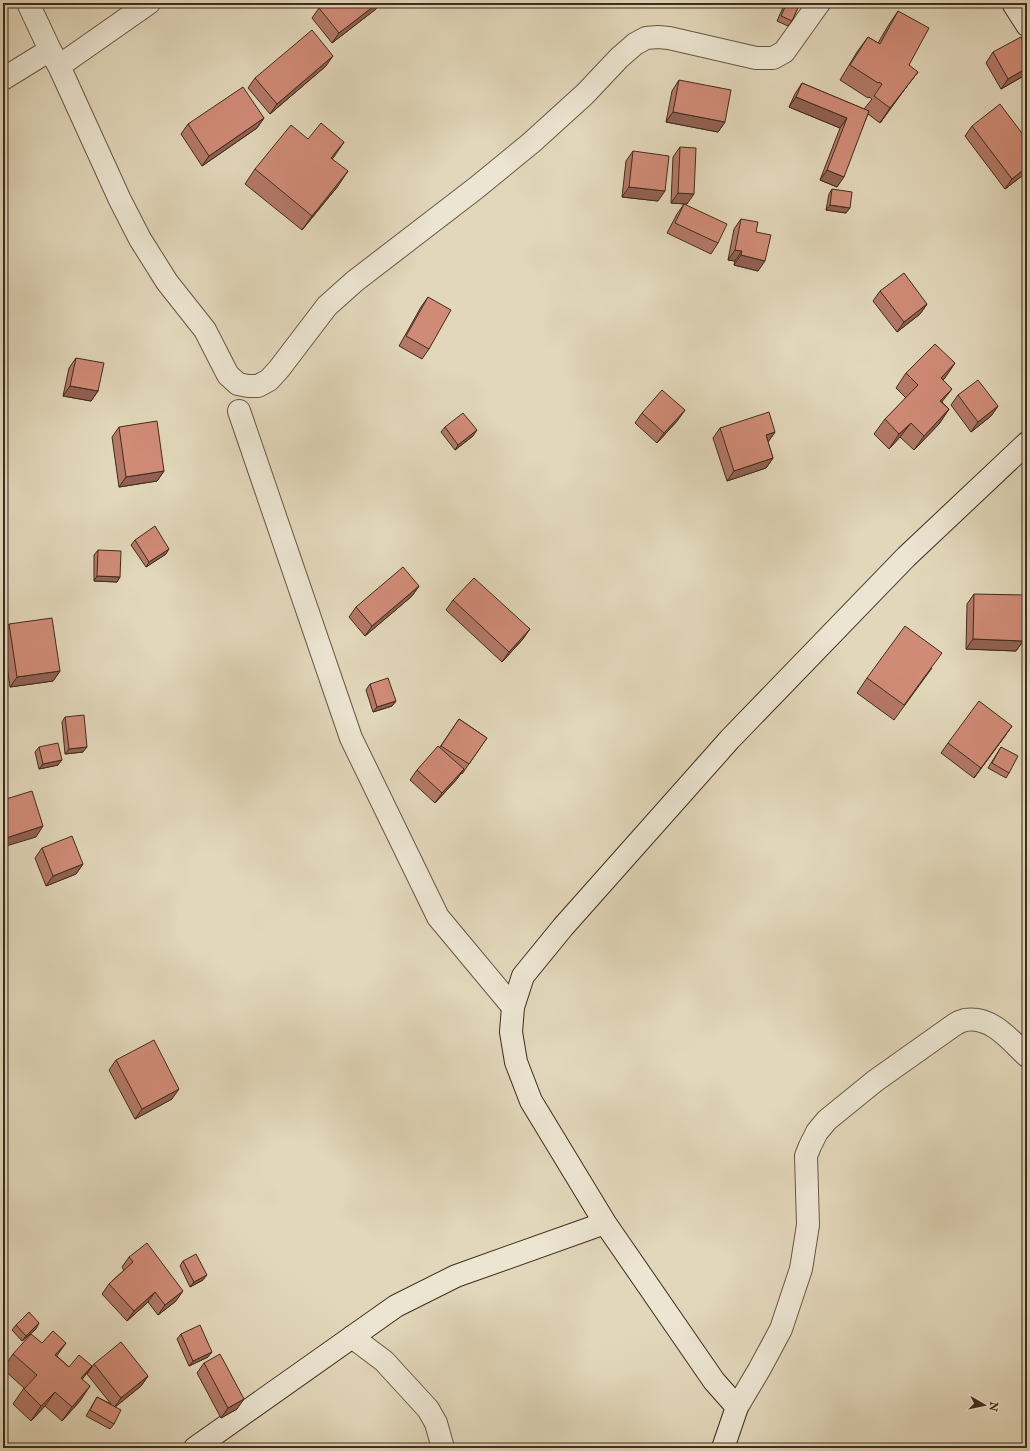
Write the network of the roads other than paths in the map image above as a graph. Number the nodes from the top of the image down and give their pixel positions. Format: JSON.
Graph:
{"nodes":[{"id":1,"x":28,"y":3,"type":"edge"},
{"id":2,"x":149,"y":3,"type":"edge"},
{"id":3,"x":819,"y":3,"type":"edge"},
{"id":4,"x":1014,"y":3,"type":"edge"},
{"id":5,"x":1027,"y":25,"type":"edge"},
{"id":6,"x":55,"y":58,"type":"junction"},
{"id":7,"x":3,"y":80,"type":"edge"},
{"id":8,"x":239,"y":411,"type":"dead end"},
{"id":9,"x":1027,"y":443,"type":"edge"},
{"id":10,"x":513,"y":1008,"type":"junction"},
{"id":11,"x":1027,"y":1056,"type":"edge"},
{"id":12,"x":605,"y":1223,"type":"junction"},
{"id":13,"x":352,"y":1337,"type":"junction"},
{"id":14,"x":737,"y":1407,"type":"junction"},
{"id":15,"x":194,"y":1448,"type":"edge"},
{"id":16,"x":443,"y":1448,"type":"edge"},
{"id":17,"x":723,"y":1448,"type":"edge"}],
"edges":[{"from":1,"to":6,"type":"street"},
{"from":2,"to":6,"type":"street"},
{"from":3,"to":6,"type":"street"},
{"from":4,"to":5,"type":"street"},
{"from":6,"to":7,"type":"street"},
{"from":8,"to":10,"type":"street"},
{"from":9,"to":10,"type":"street"},
{"from":10,"to":12,"type":"street"},
{"from":11,"to":14,"type":"street"},
{"from":12,"to":13,"type":"street"},
{"from":12,"to":14,"type":"street"},
{"from":13,"to":15,"type":"street"},
{"from":13,"to":16,"type":"street"},
{"from":14,"to":17,"type":"street"}]}
